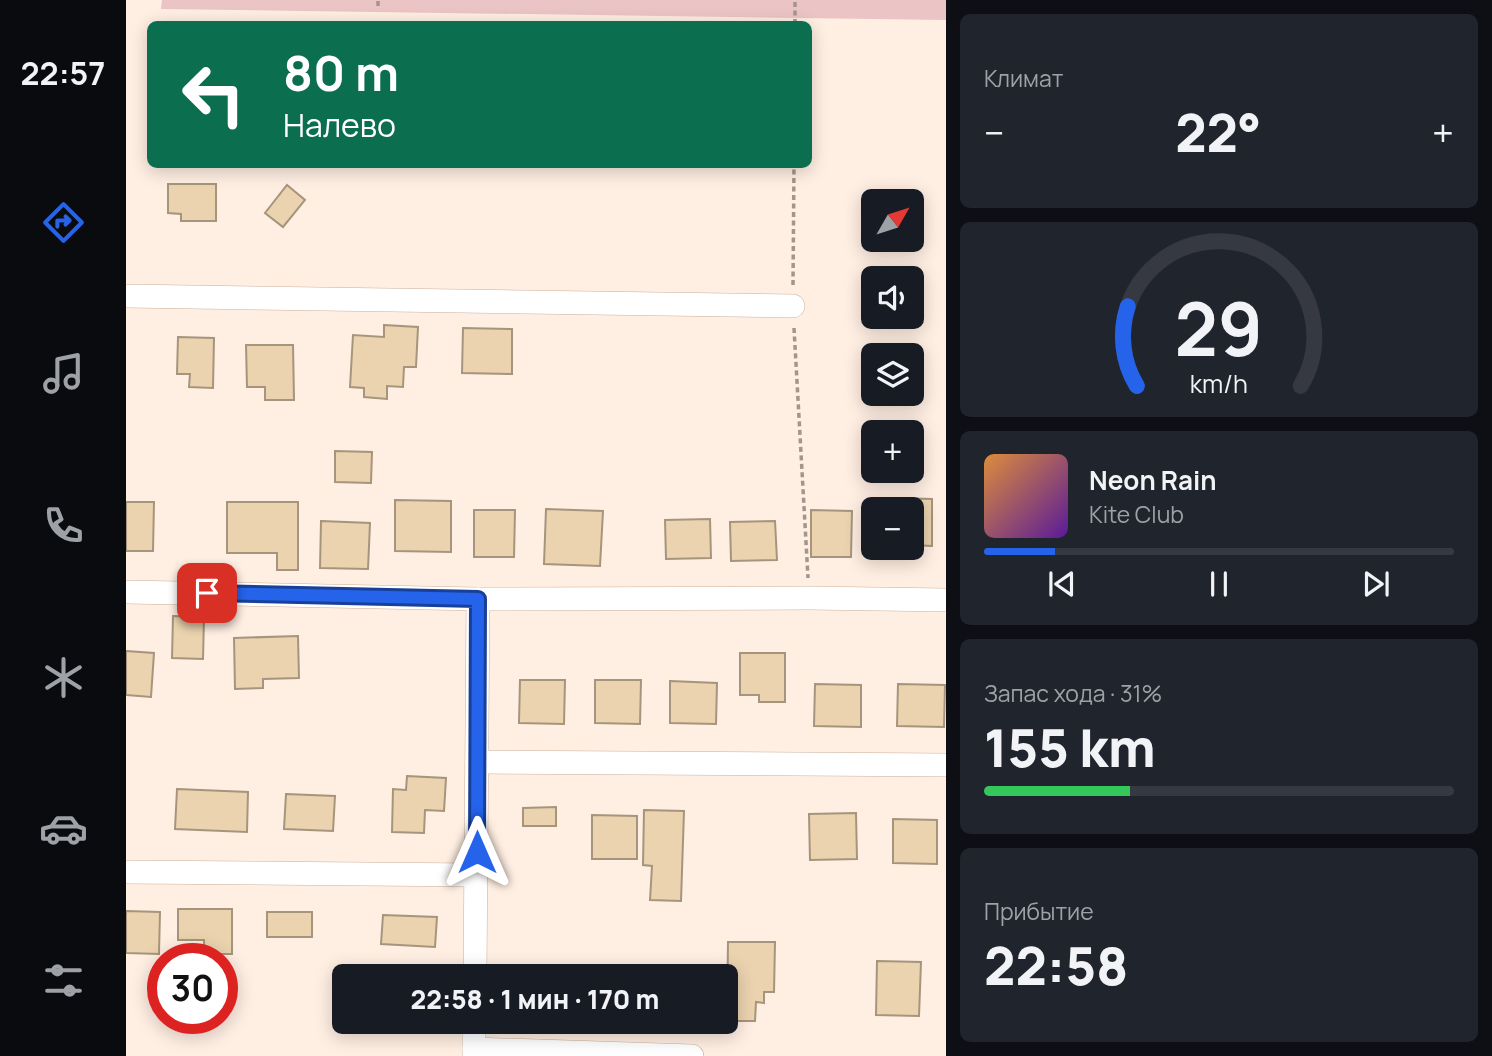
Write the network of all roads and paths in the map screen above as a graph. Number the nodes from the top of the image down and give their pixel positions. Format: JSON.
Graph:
{"nodes":[{"id":1,"x":378,"y":0,"type":"edge"},
{"id":2,"x":796,"y":0,"type":"edge"},
{"id":3,"x":377,"y":6,"type":"dead end"},
{"id":4,"x":795,"y":21,"type":"edge"},
{"id":5,"x":794,"y":168,"type":"edge"},
{"id":6,"x":126,"y":296,"type":"edge"},
{"id":7,"x":793,"y":306,"type":"junction"},
{"id":8,"x":126,"y":592,"type":"edge"},
{"id":9,"x":809,"y":598,"type":"junction"},
{"id":10,"x":478,"y":599,"type":"junction"},
{"id":11,"x":946,"y":600,"type":"edge"},
{"id":12,"x":477,"y":762,"type":"junction"},
{"id":13,"x":946,"y":765,"type":"edge"},
{"id":14,"x":126,"y":872,"type":"edge"},
{"id":15,"x":476,"y":875,"type":"junction"},
{"id":16,"x":475,"y":964,"type":"edge"},
{"id":17,"x":474,"y":1034,"type":"edge"},
{"id":18,"x":474,"y":1053,"type":"edge"},
{"id":19,"x":692,"y":1056,"type":"edge"}],
"edges":[{"from":1,"to":3,"type":"path"},
{"from":2,"to":4,"type":"path"},
{"from":5,"to":7,"type":"path"},
{"from":6,"to":7,"type":"street"},
{"from":7,"to":9,"type":"path"},
{"from":8,"to":10,"type":"street"},
{"from":9,"to":10,"type":"street"},
{"from":9,"to":11,"type":"street"},
{"from":10,"to":12,"type":"street"},
{"from":12,"to":13,"type":"street"},
{"from":12,"to":15,"type":"street"},
{"from":14,"to":15,"type":"street"},
{"from":15,"to":16,"type":"street"},
{"from":17,"to":18,"type":"street"},
{"from":18,"to":19,"type":"street"}]}
